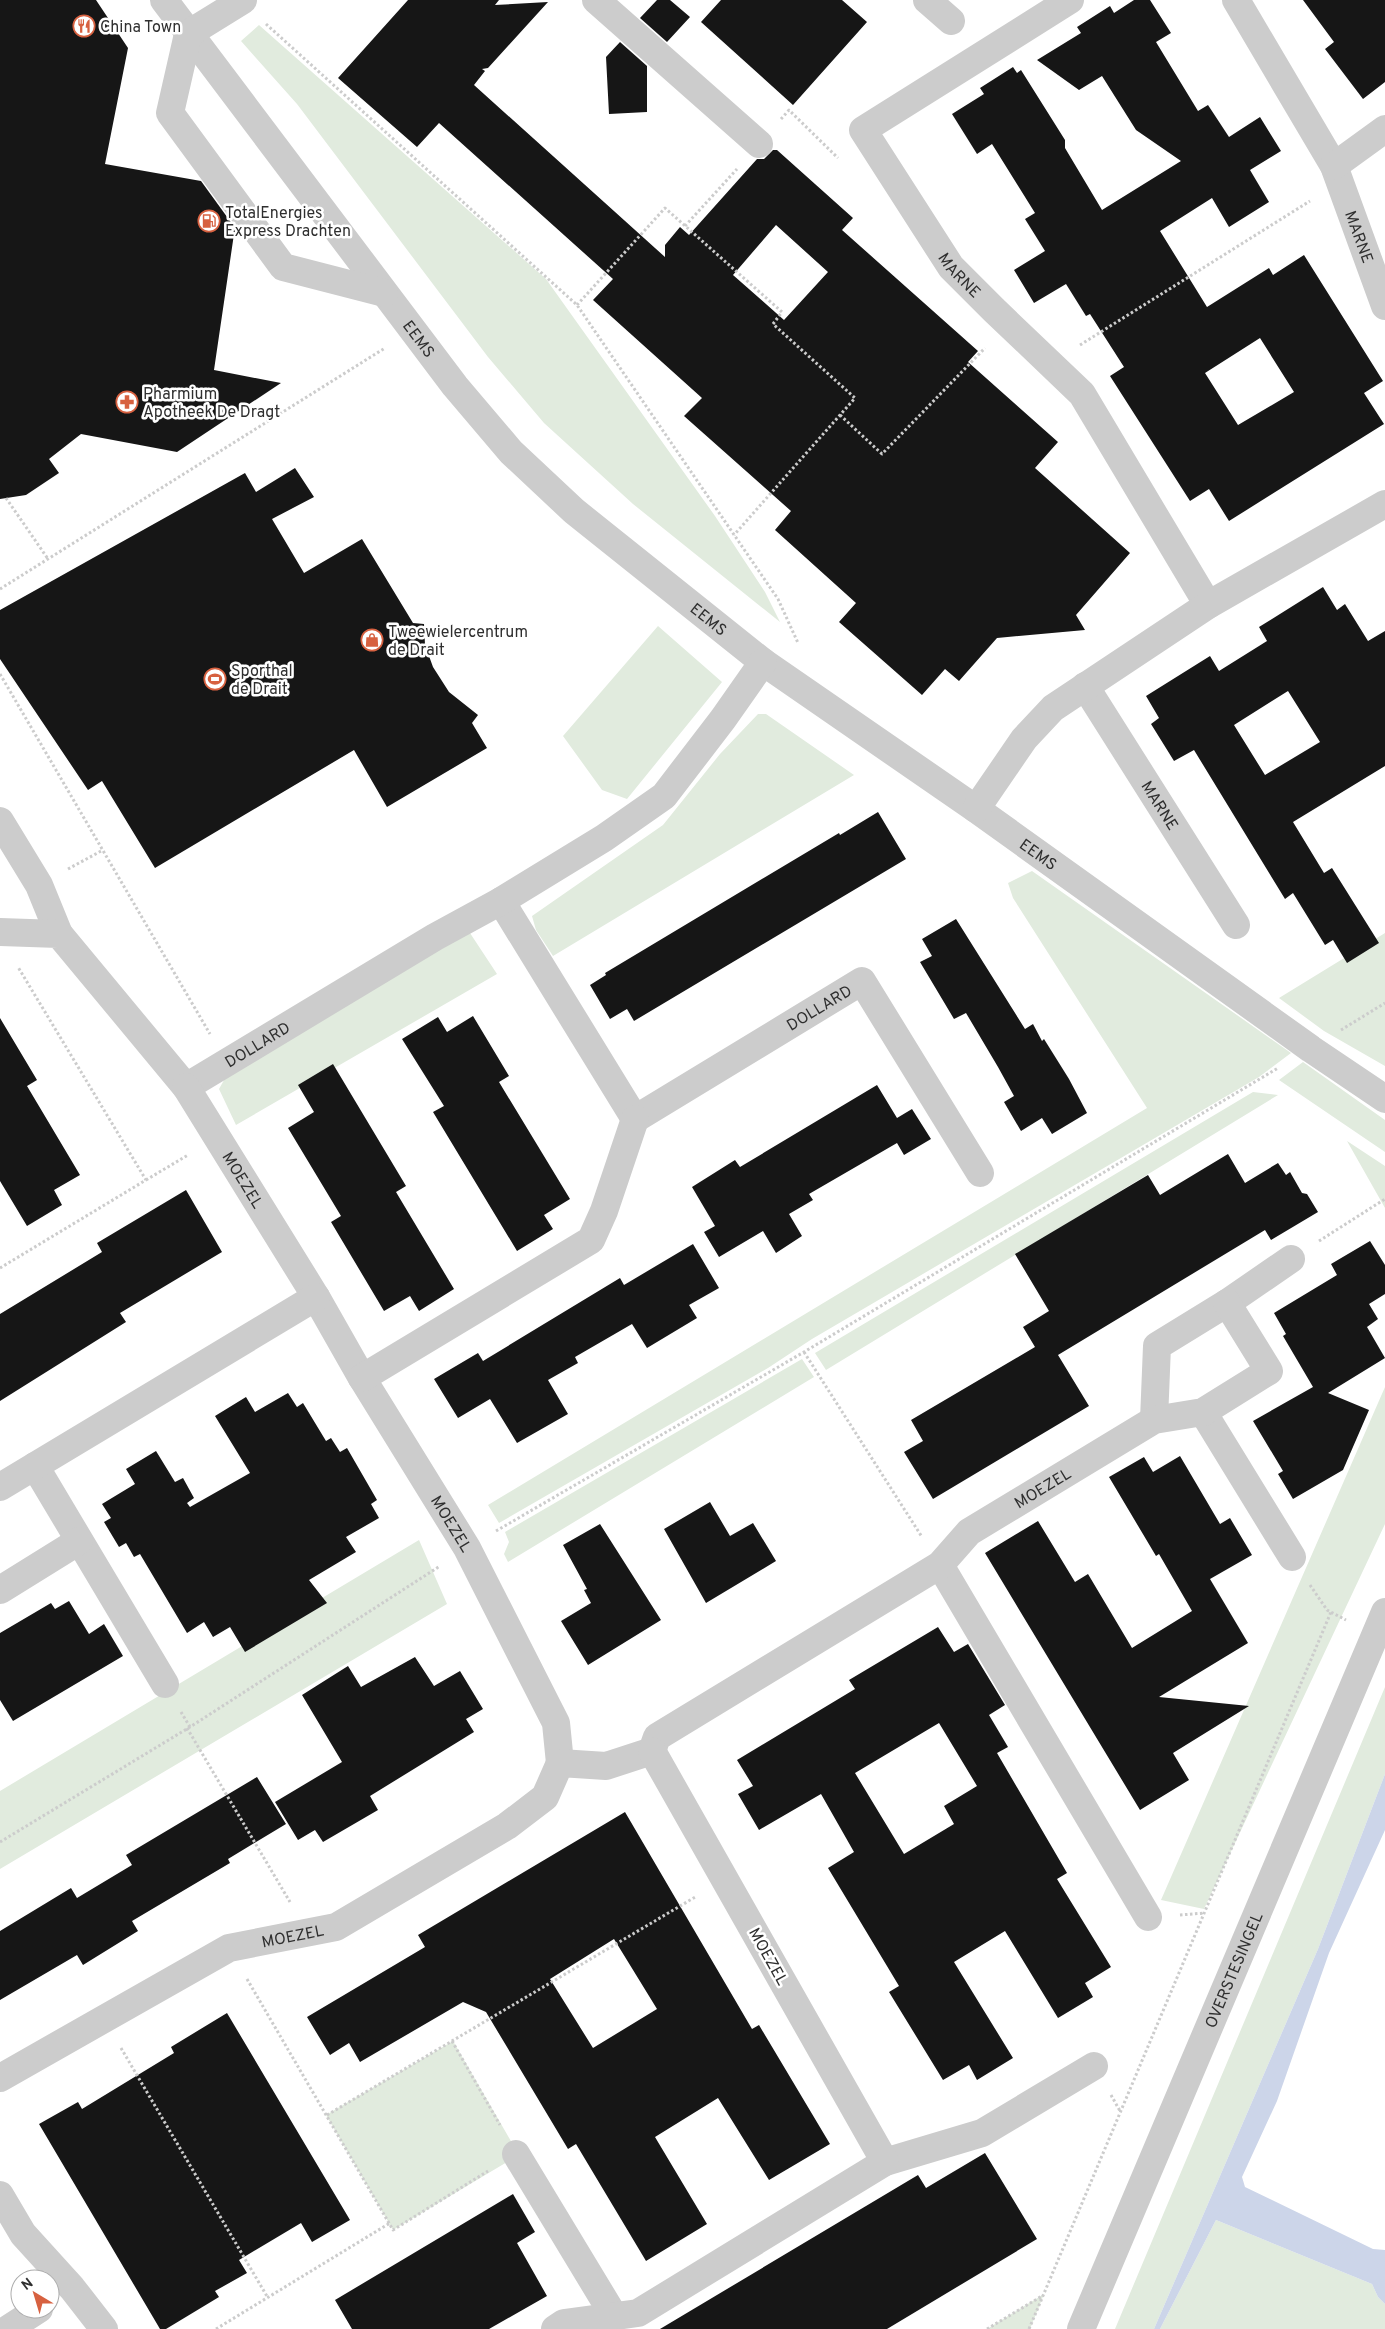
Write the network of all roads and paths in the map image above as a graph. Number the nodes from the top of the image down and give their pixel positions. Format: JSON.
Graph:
{"nodes":[{"id":1,"x":164,"y":0,"type":"edge"},
{"id":2,"x":242,"y":0,"type":"edge"},
{"id":3,"x":596,"y":0,"type":"edge"},
{"id":4,"x":927,"y":0,"type":"edge"},
{"id":5,"x":1070,"y":0,"type":"edge"},
{"id":6,"x":1236,"y":0,"type":"edge"},
{"id":7,"x":951,"y":21,"type":"dead end"},
{"id":8,"x":188,"y":34,"type":"junction"},
{"id":9,"x":1385,"y":129,"type":"edge"},
{"id":10,"x":759,"y":144,"type":"junction"},
{"id":11,"x":846,"y":164,"type":"dead end"},
{"id":12,"x":1337,"y":174,"type":"junction"},
{"id":13,"x":685,"y":226,"type":"junction"},
{"id":14,"x":384,"y":293,"type":"junction"},
{"id":15,"x":577,"y":305,"type":"junction"},
{"id":16,"x":1385,"y":306,"type":"edge"},
{"id":17,"x":1008,"y":324,"type":"junction"},
{"id":18,"x":412,"y":331,"type":"junction"},
{"id":19,"x":1050,"y":364,"type":"junction"},
{"id":20,"x":840,"y":415,"type":"junction"},
{"id":21,"x":6,"y":498,"type":"dead end"},
{"id":22,"x":1385,"y":503,"type":"edge"},
{"id":23,"x":734,"y":535,"type":"junction"},
{"id":24,"x":48,"y":559,"type":"junction"},
{"id":25,"x":0,"y":589,"type":"edge"},
{"id":26,"x":1208,"y":605,"type":"junction"},
{"id":27,"x":802,"y":652,"type":"dead end"},
{"id":28,"x":763,"y":662,"type":"junction"},
{"id":29,"x":0,"y":674,"type":"edge"},
{"id":30,"x":1085,"y":686,"type":"junction"},
{"id":31,"x":976,"y":809,"type":"junction"},
{"id":32,"x":0,"y":821,"type":"edge"},
{"id":33,"x":501,"y":900,"type":"junction"},
{"id":34,"x":1236,"y":926,"type":"dead end"},
{"id":35,"x":0,"y":932,"type":"edge"},
{"id":36,"x":59,"y":934,"type":"junction"},
{"id":37,"x":15,"y":963,"type":"dead end"},
{"id":38,"x":1385,"y":1003,"type":"edge"},
{"id":39,"x":1311,"y":1049,"type":"junction"},
{"id":40,"x":226,"y":1062,"type":"junction"},
{"id":41,"x":186,"y":1087,"type":"junction"},
{"id":42,"x":1385,"y":1099,"type":"edge"},
{"id":43,"x":635,"y":1119,"type":"junction"},
{"id":44,"x":217,"y":1137,"type":"junction"},
{"id":45,"x":980,"y":1172,"type":"dead end"},
{"id":46,"x":146,"y":1180,"type":"junction"},
{"id":47,"x":1385,"y":1199,"type":"edge"},
{"id":48,"x":1291,"y":1259,"type":"joint"},
{"id":49,"x":0,"y":1268,"type":"edge"},
{"id":50,"x":316,"y":1297,"type":"junction"},
{"id":51,"x":1227,"y":1303,"type":"junction"},
{"id":52,"x":804,"y":1352,"type":"junction"},
{"id":53,"x":362,"y":1378,"type":"junction"},
{"id":54,"x":1203,"y":1412,"type":"junction"},
{"id":55,"x":1154,"y":1420,"type":"junction"},
{"id":56,"x":35,"y":1466,"type":"junction"},
{"id":57,"x":0,"y":1487,"type":"edge"},
{"id":58,"x":79,"y":1541,"type":"junction"},
{"id":59,"x":468,"y":1548,"type":"junction"},
{"id":60,"x":1292,"y":1557,"type":"joint"},
{"id":61,"x":940,"y":1565,"type":"junction"},
{"id":62,"x":0,"y":1590,"type":"edge"},
{"id":63,"x":1331,"y":1612,"type":"junction"},
{"id":64,"x":1381,"y":1622,"type":"edge"},
{"id":65,"x":164,"y":1684,"type":"dead end"},
{"id":66,"x":187,"y":1728,"type":"junction"},
{"id":67,"x":652,"y":1751,"type":"junction"},
{"id":68,"x":560,"y":1763,"type":"junction"},
{"id":69,"x":0,"y":1842,"type":"edge"},
{"id":70,"x":726,"y":1879,"type":"junction"},
{"id":71,"x":1148,"y":1917,"type":"dead end"},
{"id":72,"x":307,"y":1932,"type":"junction"},
{"id":73,"x":229,"y":1948,"type":"junction"},
{"id":74,"x":104,"y":2018,"type":"junction"},
{"id":75,"x":452,"y":2041,"type":"junction"},
{"id":76,"x":1094,"y":2066,"type":"dead end"},
{"id":77,"x":0,"y":2078,"type":"edge"},
{"id":78,"x":327,"y":2115,"type":"junction"},
{"id":79,"x":516,"y":2154,"type":"junction"},
{"id":80,"x":885,"y":2162,"type":"junction"},
{"id":81,"x":0,"y":2194,"type":"edge"},
{"id":82,"x":390,"y":2223,"type":"junction"},
{"id":83,"x":61,"y":2295,"type":"edge"},
{"id":84,"x":1043,"y":2295,"type":"junction"},
{"id":85,"x":268,"y":2298,"type":"junction"},
{"id":86,"x":614,"y":2316,"type":"junction"},
{"id":87,"x":24,"y":2319,"type":"edge"},
{"id":88,"x":8,"y":2329,"type":"edge"},
{"id":89,"x":104,"y":2329,"type":"edge"},
{"id":90,"x":216,"y":2329,"type":"edge"},
{"id":91,"x":555,"y":2329,"type":"edge"},
{"id":92,"x":986,"y":2329,"type":"edge"},
{"id":93,"x":1029,"y":2329,"type":"edge"},
{"id":94,"x":1081,"y":2329,"type":"edge"}],
"edges":[{"from":1,"to":8,"type":"street","name":"EEMS"},
{"from":2,"to":8,"type":"street"},
{"from":2,"to":15,"type":"path"},
{"from":3,"to":10,"type":"street"},
{"from":4,"to":7,"type":"street"},
{"from":5,"to":17,"type":"street","name":"MARNE"},
{"from":6,"to":12,"type":"street","name":"MARNE"},
{"from":8,"to":14,"type":"street","name":"EEMS"},
{"from":8,"to":14,"type":"street"},
{"from":9,"to":12,"type":"street"},
{"from":10,"to":11,"type":"path"},
{"from":10,"to":13,"type":"path"},
{"from":12,"to":16,"type":"street","name":"MARNE"},
{"from":12,"to":19,"type":"path"},
{"from":13,"to":15,"type":"path"},
{"from":13,"to":20,"type":"path"},
{"from":14,"to":18,"type":"street","name":"EEMS"},
{"from":15,"to":23,"type":"path"},
{"from":17,"to":19,"type":"street","name":"MARNE"},
{"from":17,"to":20,"type":"path"},
{"from":18,"to":24,"type":"path"},
{"from":18,"to":28,"type":"street","name":"EEMS"},
{"from":19,"to":26,"type":"street","name":"MARNE"},
{"from":20,"to":23,"type":"path"},
{"from":21,"to":24,"type":"path"},
{"from":22,"to":26,"type":"street"},
{"from":23,"to":27,"type":"path"},
{"from":24,"to":25,"type":"path"},
{"from":26,"to":30,"type":"street"},
{"from":28,"to":31,"type":"street","name":"EEMS"},
{"from":28,"to":33,"type":"street","name":"DOLLARD"},
{"from":29,"to":40,"type":"path"},
{"from":30,"to":31,"type":"street"},
{"from":30,"to":34,"type":"street","name":"MARNE"},
{"from":31,"to":39,"type":"street","name":"EEMS"},
{"from":32,"to":36,"type":"street"},
{"from":33,"to":40,"type":"street","name":"DOLLARD"},
{"from":33,"to":43,"type":"street"},
{"from":35,"to":36,"type":"street"},
{"from":36,"to":41,"type":"street"},
{"from":37,"to":46,"type":"path"},
{"from":38,"to":39,"type":"path"},
{"from":39,"to":42,"type":"street","name":"EEMS"},
{"from":39,"to":52,"type":"path"},
{"from":40,"to":41,"type":"street","name":"DOLLARD"},
{"from":41,"to":44,"type":"street","name":"MOEZEL"},
{"from":43,"to":45,"type":"street","name":"DOLLARD"},
{"from":43,"to":53,"type":"street"},
{"from":44,"to":46,"type":"path"},
{"from":44,"to":50,"type":"street","name":"MOEZEL"},
{"from":46,"to":49,"type":"path"},
{"from":47,"to":48,"type":"path"},
{"from":48,"to":51,"type":"street"},
{"from":50,"to":53,"type":"street","name":"MOEZEL"},
{"from":50,"to":56,"type":"street"},
{"from":51,"to":54,"type":"street","name":"MOEZEL"},
{"from":51,"to":55,"type":"street"},
{"from":52,"to":59,"type":"path"},
{"from":52,"to":61,"type":"path"},
{"from":53,"to":59,"type":"street","name":"MOEZEL"},
{"from":54,"to":55,"type":"street","name":"MOEZEL"},
{"from":54,"to":60,"type":"street"},
{"from":55,"to":61,"type":"street","name":"MOEZEL"},
{"from":56,"to":57,"type":"street"},
{"from":56,"to":58,"type":"street"},
{"from":58,"to":62,"type":"street"},
{"from":58,"to":65,"type":"street"},
{"from":59,"to":66,"type":"path"},
{"from":59,"to":68,"type":"street","name":"MOEZEL"},
{"from":60,"to":63,"type":"path"},
{"from":61,"to":67,"type":"street","name":"MOEZEL"},
{"from":61,"to":71,"type":"street"},
{"from":63,"to":64,"type":"path"},
{"from":63,"to":84,"type":"path"},
{"from":64,"to":94,"type":"street","name":"OVERSTESINGEL"},
{"from":66,"to":69,"type":"path"},
{"from":66,"to":72,"type":"path"},
{"from":67,"to":68,"type":"street"},
{"from":67,"to":70,"type":"street","name":"MOEZEL"},
{"from":68,"to":72,"type":"street","name":"MOEZEL"},
{"from":70,"to":75,"type":"path"},
{"from":70,"to":80,"type":"street","name":"MOEZEL"},
{"from":72,"to":73,"type":"street","name":"MOEZEL"},
{"from":73,"to":74,"type":"street","name":"MOEZEL"},
{"from":73,"to":78,"type":"path"},
{"from":74,"to":77,"type":"street","name":"MOEZEL"},
{"from":74,"to":85,"type":"path"},
{"from":75,"to":78,"type":"path"},
{"from":75,"to":79,"type":"path"},
{"from":76,"to":80,"type":"street"},
{"from":78,"to":82,"type":"path"},
{"from":79,"to":82,"type":"path"},
{"from":79,"to":86,"type":"street"},
{"from":80,"to":86,"type":"street"},
{"from":81,"to":83,"type":"street"},
{"from":82,"to":85,"type":"path"},
{"from":83,"to":89,"type":"street"},
{"from":84,"to":92,"type":"path"},
{"from":84,"to":93,"type":"path"},
{"from":85,"to":90,"type":"path"},
{"from":86,"to":91,"type":"street"},
{"from":87,"to":88,"type":"street"}]}
